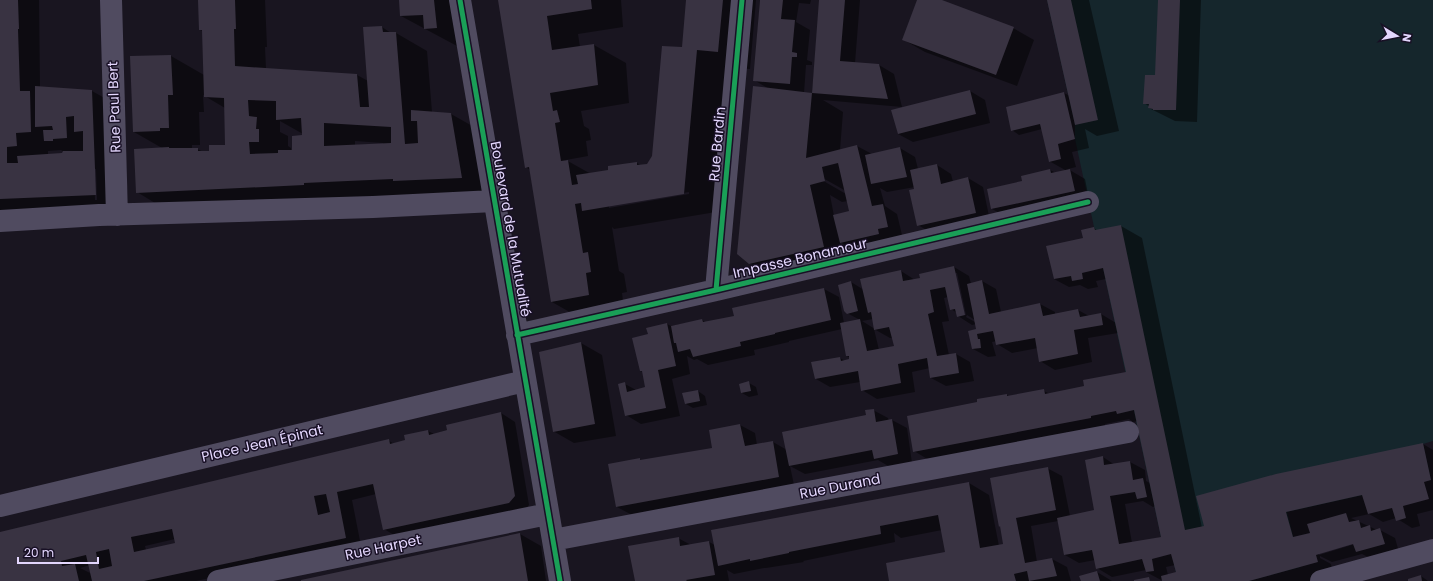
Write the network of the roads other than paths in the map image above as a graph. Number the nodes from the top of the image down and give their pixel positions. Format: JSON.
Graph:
{"nodes":[{"id":1,"x":111,"y":0,"type":"edge"},
{"id":2,"x":460,"y":0,"type":"edge"},
{"id":3,"x":742,"y":0,"type":"edge"},
{"id":4,"x":494,"y":201,"type":"junction"},
{"id":5,"x":1088,"y":202,"type":"dead end"},
{"id":6,"x":118,"y":215,"type":"junction"},
{"id":7,"x":0,"y":221,"type":"edge"},
{"id":8,"x":716,"y":290,"type":"junction"},
{"id":9,"x":517,"y":335,"type":"junction"},
{"id":10,"x":525,"y":381,"type":"junction"},
{"id":11,"x":1128,"y":432,"type":"dead end"},
{"id":12,"x":0,"y":506,"type":"edge"},
{"id":13,"x":548,"y":514,"type":"junction"},
{"id":14,"x":553,"y":540,"type":"junction"},
{"id":15,"x":1433,"y":550,"type":"edge"},
{"id":16,"x":218,"y":581,"type":"edge"},
{"id":17,"x":560,"y":581,"type":"edge"},
{"id":18,"x":1321,"y":581,"type":"edge"}],
"edges":[{"from":1,"to":6,"type":"street","name":"Rue Paul Bert"},
{"from":2,"to":4,"type":"street","name":"Boulevard de la Mutualité"},
{"from":3,"to":8,"type":"street","name":"Rue Bardin"},
{"from":4,"to":6,"type":"street"},
{"from":4,"to":9,"type":"street","name":"Boulevard de la Mutualité"},
{"from":5,"to":8,"type":"street","name":"Impasse Bonamour"},
{"from":6,"to":7,"type":"street"},
{"from":8,"to":9,"type":"street","name":"Impasse Bonamour"},
{"from":9,"to":10,"type":"street","name":"Boulevard de la Mutualité"},
{"from":10,"to":12,"type":"street","name":"Place Jean Épinat"},
{"from":10,"to":13,"type":"street","name":"Boulevard de la Mutualité"},
{"from":11,"to":14,"type":"street","name":"Rue Durand"},
{"from":13,"to":14,"type":"street","name":"Boulevard de la Mutualité"},
{"from":13,"to":16,"type":"street","name":"Rue Harpet"},
{"from":14,"to":17,"type":"street","name":"Boulevard de la Mutualité"},
{"from":15,"to":18,"type":"street"}]}
